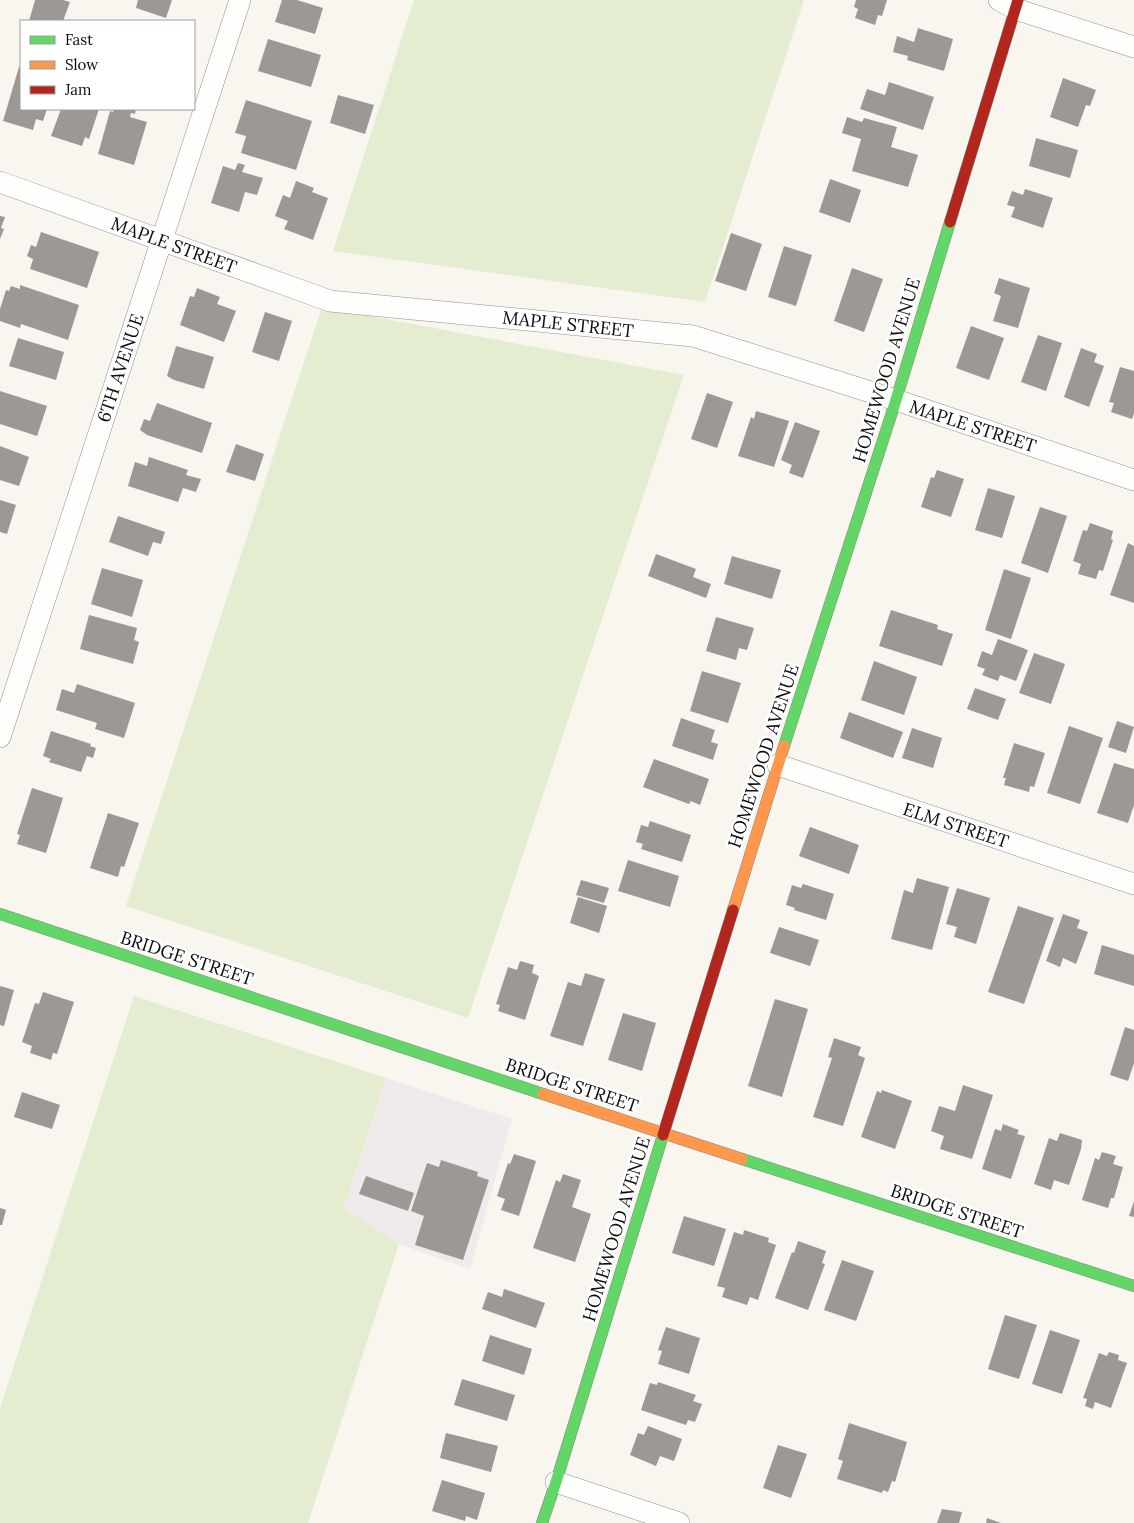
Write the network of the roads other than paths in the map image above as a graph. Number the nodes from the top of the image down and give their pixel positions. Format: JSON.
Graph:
{"nodes":[{"id":1,"x":240,"y":0,"type":"edge"},
{"id":2,"x":1011,"y":3,"type":"edge"},
{"id":3,"x":1134,"y":47,"type":"edge"},
{"id":4,"x":0,"y":182,"type":"edge"},
{"id":5,"x":162,"y":241,"type":"junction"},
{"id":6,"x":896,"y":400,"type":"junction"},
{"id":7,"x":1134,"y":480,"type":"edge"},
{"id":8,"x":0,"y":736,"type":"edge"},
{"id":9,"x":778,"y":766,"type":"junction"},
{"id":10,"x":1134,"y":884,"type":"edge"},
{"id":11,"x":0,"y":914,"type":"edge"},
{"id":12,"x":664,"y":1134,"type":"junction"},
{"id":13,"x":1134,"y":1286,"type":"edge"},
{"id":14,"x":556,"y":1482,"type":"junction"},
{"id":15,"x":542,"y":1523,"type":"edge"},
{"id":16,"x":679,"y":1523,"type":"edge"}],
"edges":[{"from":1,"to":5,"type":"street","name":"6TH AVENUE"},
{"from":2,"to":3,"type":"street"},
{"from":2,"to":6,"type":"street","name":"HOMEWOOD AVENUE"},
{"from":4,"to":5,"type":"street","name":"MAPLE STREET"},
{"from":5,"to":6,"type":"street","name":"MAPLE STREET"},
{"from":5,"to":8,"type":"street","name":"6TH AVENUE"},
{"from":6,"to":7,"type":"street","name":"MAPLE STREET"},
{"from":6,"to":9,"type":"street","name":"HOMEWOOD AVENUE"},
{"from":9,"to":10,"type":"street","name":"ELM STREET"},
{"from":9,"to":12,"type":"street","name":"HOMEWOOD AVENUE"},
{"from":11,"to":12,"type":"street","name":"BRIDGE STREET"},
{"from":12,"to":13,"type":"street","name":"BRIDGE STREET"},
{"from":12,"to":14,"type":"street","name":"HOMEWOOD AVENUE"},
{"from":14,"to":15,"type":"street","name":"HOMEWOOD AVENUE"},
{"from":14,"to":16,"type":"street"}]}
